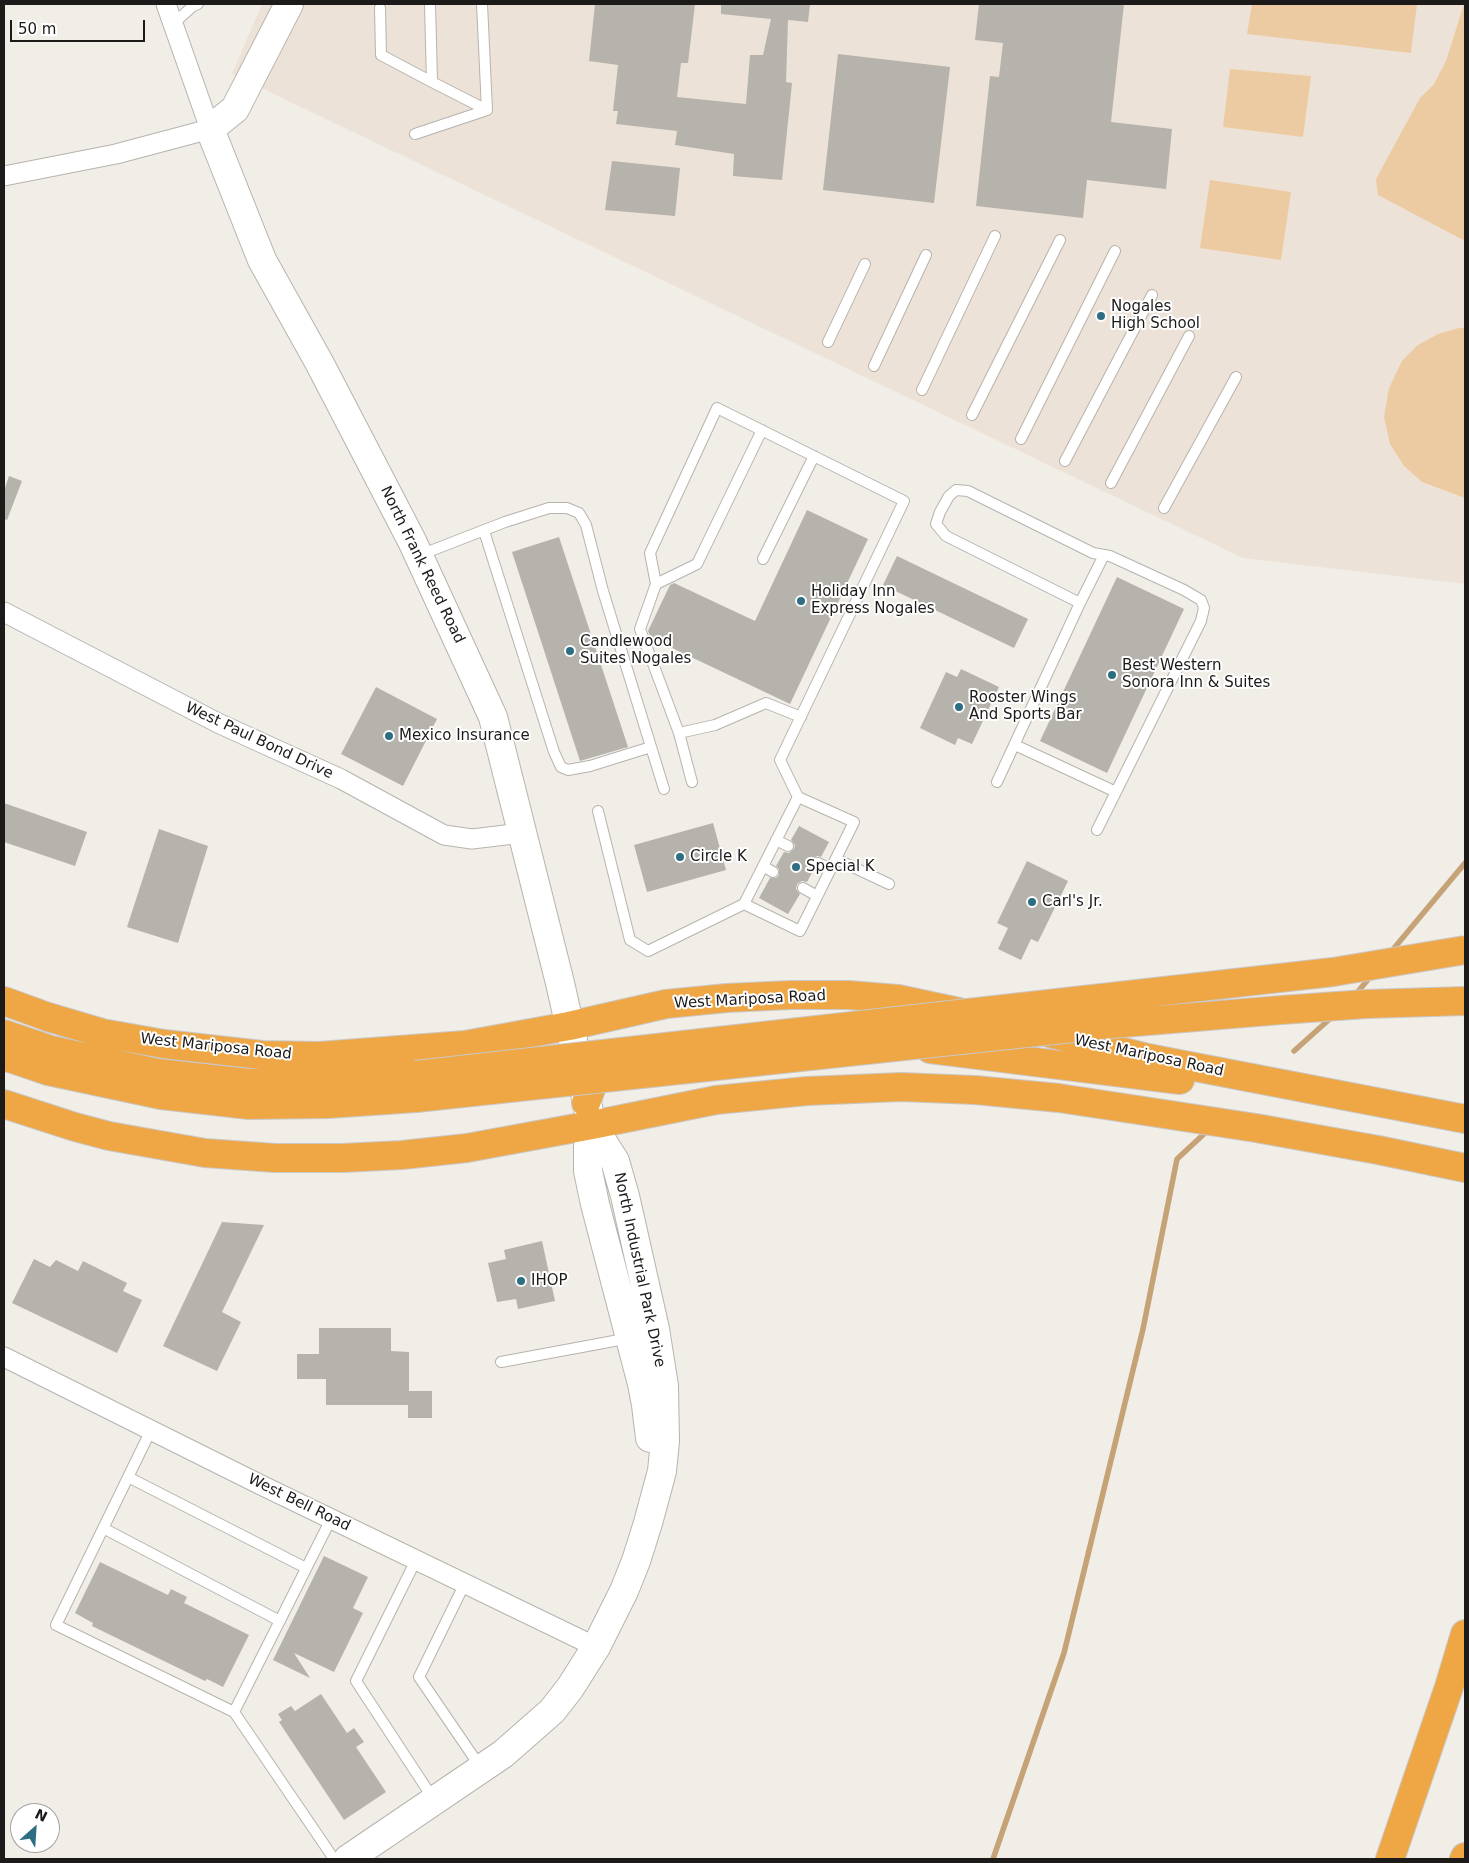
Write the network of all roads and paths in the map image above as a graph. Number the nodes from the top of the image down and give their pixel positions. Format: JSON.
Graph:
{"nodes":[{"id":1,"x":166,"y":4,"type":"edge"},
{"id":2,"x":198,"y":4,"type":"edge"},
{"id":3,"x":288,"y":4,"type":"edge"},
{"id":4,"x":430,"y":4,"type":"edge"},
{"id":5,"x":482,"y":4,"type":"edge"},
{"id":6,"x":380,"y":8,"type":"dead end"},
{"id":7,"x":173,"y":24,"type":"junction"},
{"id":8,"x":432,"y":82,"type":"junction"},
{"id":9,"x":488,"y":110,"type":"junction"},
{"id":10,"x":210,"y":129,"type":"junction"},
{"id":11,"x":415,"y":134,"type":"dead end"},
{"id":12,"x":4,"y":176,"type":"edge"},
{"id":13,"x":995,"y":236,"type":"dead end"},
{"id":14,"x":1060,"y":240,"type":"dead end"},
{"id":15,"x":1115,"y":251,"type":"dead end"},
{"id":16,"x":926,"y":255,"type":"dead end"},
{"id":17,"x":866,"y":264,"type":"dead end"},
{"id":18,"x":1152,"y":295,"type":"dead end"},
{"id":19,"x":1189,"y":336,"type":"dead end"},
{"id":20,"x":828,"y":342,"type":"dead end"},
{"id":21,"x":874,"y":366,"type":"dead end"},
{"id":22,"x":1236,"y":377,"type":"dead end"},
{"id":23,"x":922,"y":390,"type":"dead end"},
{"id":24,"x":972,"y":415,"type":"dead end"},
{"id":25,"x":762,"y":430,"type":"junction"},
{"id":26,"x":1021,"y":440,"type":"dead end"},
{"id":27,"x":814,"y":456,"type":"junction"},
{"id":28,"x":1065,"y":461,"type":"dead end"},
{"id":29,"x":1112,"y":483,"type":"dead end"},
{"id":30,"x":1164,"y":508,"type":"dead end"},
{"id":31,"x":484,"y":531,"type":"junction"},
{"id":32,"x":1104,"y":555,"type":"junction"},
{"id":33,"x":419,"y":556,"type":"junction"},
{"id":34,"x":763,"y":559,"type":"dead end"},
{"id":35,"x":656,"y":584,"type":"junction"},
{"id":36,"x":1080,"y":603,"type":"junction"},
{"id":37,"x":4,"y":612,"type":"edge"},
{"id":38,"x":800,"y":717,"type":"junction"},
{"id":39,"x":679,"y":733,"type":"junction"},
{"id":40,"x":1015,"y":745,"type":"junction"},
{"id":41,"x":651,"y":747,"type":"junction"},
{"id":42,"x":692,"y":782,"type":"dead end"},
{"id":43,"x":998,"y":782,"type":"dead end"},
{"id":44,"x":664,"y":789,"type":"dead end"},
{"id":45,"x":1116,"y":792,"type":"junction"},
{"id":46,"x":798,"y":797,"type":"junction"},
{"id":47,"x":598,"y":811,"type":"dead end"},
{"id":48,"x":1097,"y":830,"type":"dead end"},
{"id":49,"x":522,"y":833,"type":"junction"},
{"id":50,"x":776,"y":840,"type":"junction"},
{"id":51,"x":788,"y":846,"type":"dead end"},
{"id":52,"x":836,"y":858,"type":"junction"},
{"id":53,"x":818,"y":862,"type":"dead end"},
{"id":54,"x":763,"y":866,"type":"junction"},
{"id":55,"x":831,"y":869,"type":"junction"},
{"id":56,"x":773,"y":872,"type":"dead end"},
{"id":57,"x":889,"y":884,"type":"dead end"},
{"id":58,"x":803,"y":888,"type":"dead end"},
{"id":59,"x":817,"y":896,"type":"junction"},
{"id":60,"x":744,"y":904,"type":"junction"},
{"id":61,"x":1465,"y":950,"type":"edge"},
{"id":62,"x":4,"y":1001,"type":"edge"},
{"id":63,"x":1465,"y":1001,"type":"edge"},
{"id":64,"x":569,"y":1026,"type":"junction"},
{"id":65,"x":4,"y":1034,"type":"edge"},
{"id":66,"x":4,"y":1056,"type":"edge"},
{"id":67,"x":1148,"y":1067,"type":"junction"},
{"id":68,"x":416,"y":1087,"type":"junction"},
{"id":69,"x":4,"y":1104,"type":"edge"},
{"id":70,"x":589,"y":1114,"type":"junction"},
{"id":71,"x":1465,"y":1119,"type":"edge"},
{"id":72,"x":1465,"y":1168,"type":"edge"},
{"id":73,"x":643,"y":1335,"type":"junction"},
{"id":74,"x":4,"y":1357,"type":"edge"},
{"id":75,"x":500,"y":1362,"type":"dead end"},
{"id":76,"x":151,"y":1430,"type":"junction"},
{"id":77,"x":128,"y":1477,"type":"junction"},
{"id":78,"x":331,"y":1518,"type":"junction"},
{"id":79,"x":103,"y":1528,"type":"junction"},
{"id":80,"x":416,"y":1560,"type":"junction"},
{"id":81,"x":306,"y":1568,"type":"junction"},
{"id":82,"x":464,"y":1583,"type":"junction"},
{"id":83,"x":280,"y":1621,"type":"junction"},
{"id":84,"x":1465,"y":1634,"type":"edge"},
{"id":85,"x":596,"y":1647,"type":"junction"},
{"id":86,"x":234,"y":1712,"type":"junction"},
{"id":87,"x":481,"y":1769,"type":"junction"},
{"id":88,"x":434,"y":1801,"type":"junction"},
{"id":89,"x":334,"y":1859,"type":"edge"},
{"id":90,"x":348,"y":1859,"type":"edge"},
{"id":91,"x":1390,"y":1859,"type":"edge"}],
"edges":[{"from":1,"to":7,"type":"street","name":"North Frank Reed Road"},
{"from":2,"to":7,"type":"lane"},
{"from":3,"to":10,"type":"street"},
{"from":4,"to":8,"type":"lane"},
{"from":5,"to":9,"type":"lane"},
{"from":6,"to":8,"type":"lane"},
{"from":7,"to":10,"type":"street","name":"North Frank Reed Road"},
{"from":8,"to":9,"type":"lane"},
{"from":9,"to":11,"type":"lane"},
{"from":10,"to":12,"type":"street"},
{"from":10,"to":33,"type":"street","name":"North Frank Reed Road"},
{"from":13,"to":23,"type":"lane"},
{"from":14,"to":24,"type":"lane"},
{"from":15,"to":26,"type":"lane"},
{"from":16,"to":21,"type":"lane"},
{"from":17,"to":20,"type":"lane"},
{"from":18,"to":28,"type":"lane"},
{"from":19,"to":29,"type":"lane"},
{"from":22,"to":30,"type":"lane"},
{"from":25,"to":27,"type":"lane"},
{"from":25,"to":35,"type":"lane"},
{"from":25,"to":35,"type":"lane"},
{"from":27,"to":34,"type":"lane"},
{"from":27,"to":38,"type":"lane"},
{"from":31,"to":33,"type":"lane"},
{"from":31,"to":41,"type":"lane"},
{"from":31,"to":41,"type":"lane"},
{"from":32,"to":36,"type":"lane"},
{"from":32,"to":36,"type":"lane"},
{"from":32,"to":45,"type":"lane"},
{"from":33,"to":49,"type":"street","name":"North Frank Reed Road"},
{"from":35,"to":39,"type":"lane"},
{"from":36,"to":40,"type":"lane"},
{"from":37,"to":49,"type":"street","name":"West Paul Bond Drive"},
{"from":38,"to":39,"type":"lane"},
{"from":38,"to":46,"type":"lane"},
{"from":39,"to":42,"type":"lane"},
{"from":40,"to":43,"type":"lane"},
{"from":40,"to":45,"type":"lane"},
{"from":41,"to":44,"type":"lane"},
{"from":45,"to":48,"type":"lane"},
{"from":46,"to":50,"type":"lane"},
{"from":46,"to":52,"type":"lane"},
{"from":47,"to":60,"type":"lane"},
{"from":49,"to":64,"type":"street","name":"North Frank Reed Road"},
{"from":50,"to":51,"type":"lane"},
{"from":50,"to":54,"type":"lane"},
{"from":52,"to":55,"type":"lane"},
{"from":52,"to":57,"type":"lane"},
{"from":53,"to":55,"type":"lane"},
{"from":54,"to":56,"type":"lane"},
{"from":54,"to":60,"type":"lane"},
{"from":55,"to":59,"type":"lane"},
{"from":58,"to":59,"type":"lane"},
{"from":59,"to":60,"type":"lane"},
{"from":61,"to":68,"type":"highway","bridge":true},
{"from":62,"to":64,"type":"highway","name":"West Mariposa Road"},
{"from":63,"to":68,"type":"highway","bridge":true},
{"from":64,"to":67,"type":"highway","name":"West Mariposa Road"},
{"from":64,"to":70,"type":"street","name":"North Industrial Park Drive"},
{"from":65,"to":68,"type":"highway"},
{"from":66,"to":68,"type":"highway"},
{"from":67,"to":70,"type":"highway"},
{"from":67,"to":71,"type":"highway","name":"West Mariposa Road"},
{"from":69,"to":70,"type":"highway"},
{"from":70,"to":72,"type":"highway"},
{"from":70,"to":73,"type":"street","name":"North Industrial Park Drive"},
{"from":73,"to":75,"type":"lane"},
{"from":73,"to":85,"type":"street","name":"North Industrial Park Drive"},
{"from":74,"to":76,"type":"street","name":"West Bell Road"},
{"from":76,"to":77,"type":"lane"},
{"from":76,"to":78,"type":"street","name":"West Bell Road"},
{"from":77,"to":79,"type":"lane"},
{"from":77,"to":81,"type":"lane"},
{"from":78,"to":80,"type":"street","name":"West Bell Road"},
{"from":78,"to":81,"type":"lane"},
{"from":79,"to":83,"type":"lane"},
{"from":79,"to":86,"type":"lane"},
{"from":80,"to":82,"type":"street","name":"West Bell Road"},
{"from":80,"to":88,"type":"lane"},
{"from":81,"to":83,"type":"lane"},
{"from":82,"to":85,"type":"street","name":"West Bell Road"},
{"from":82,"to":87,"type":"lane"},
{"from":83,"to":86,"type":"lane"},
{"from":84,"to":91,"type":"highway"},
{"from":85,"to":87,"type":"street","name":"North Industrial Park Drive"},
{"from":86,"to":89,"type":"lane"},
{"from":87,"to":88,"type":"street","name":"North Industrial Park Drive"},
{"from":88,"to":90,"type":"street","name":"North Industrial Park Drive"}]}
